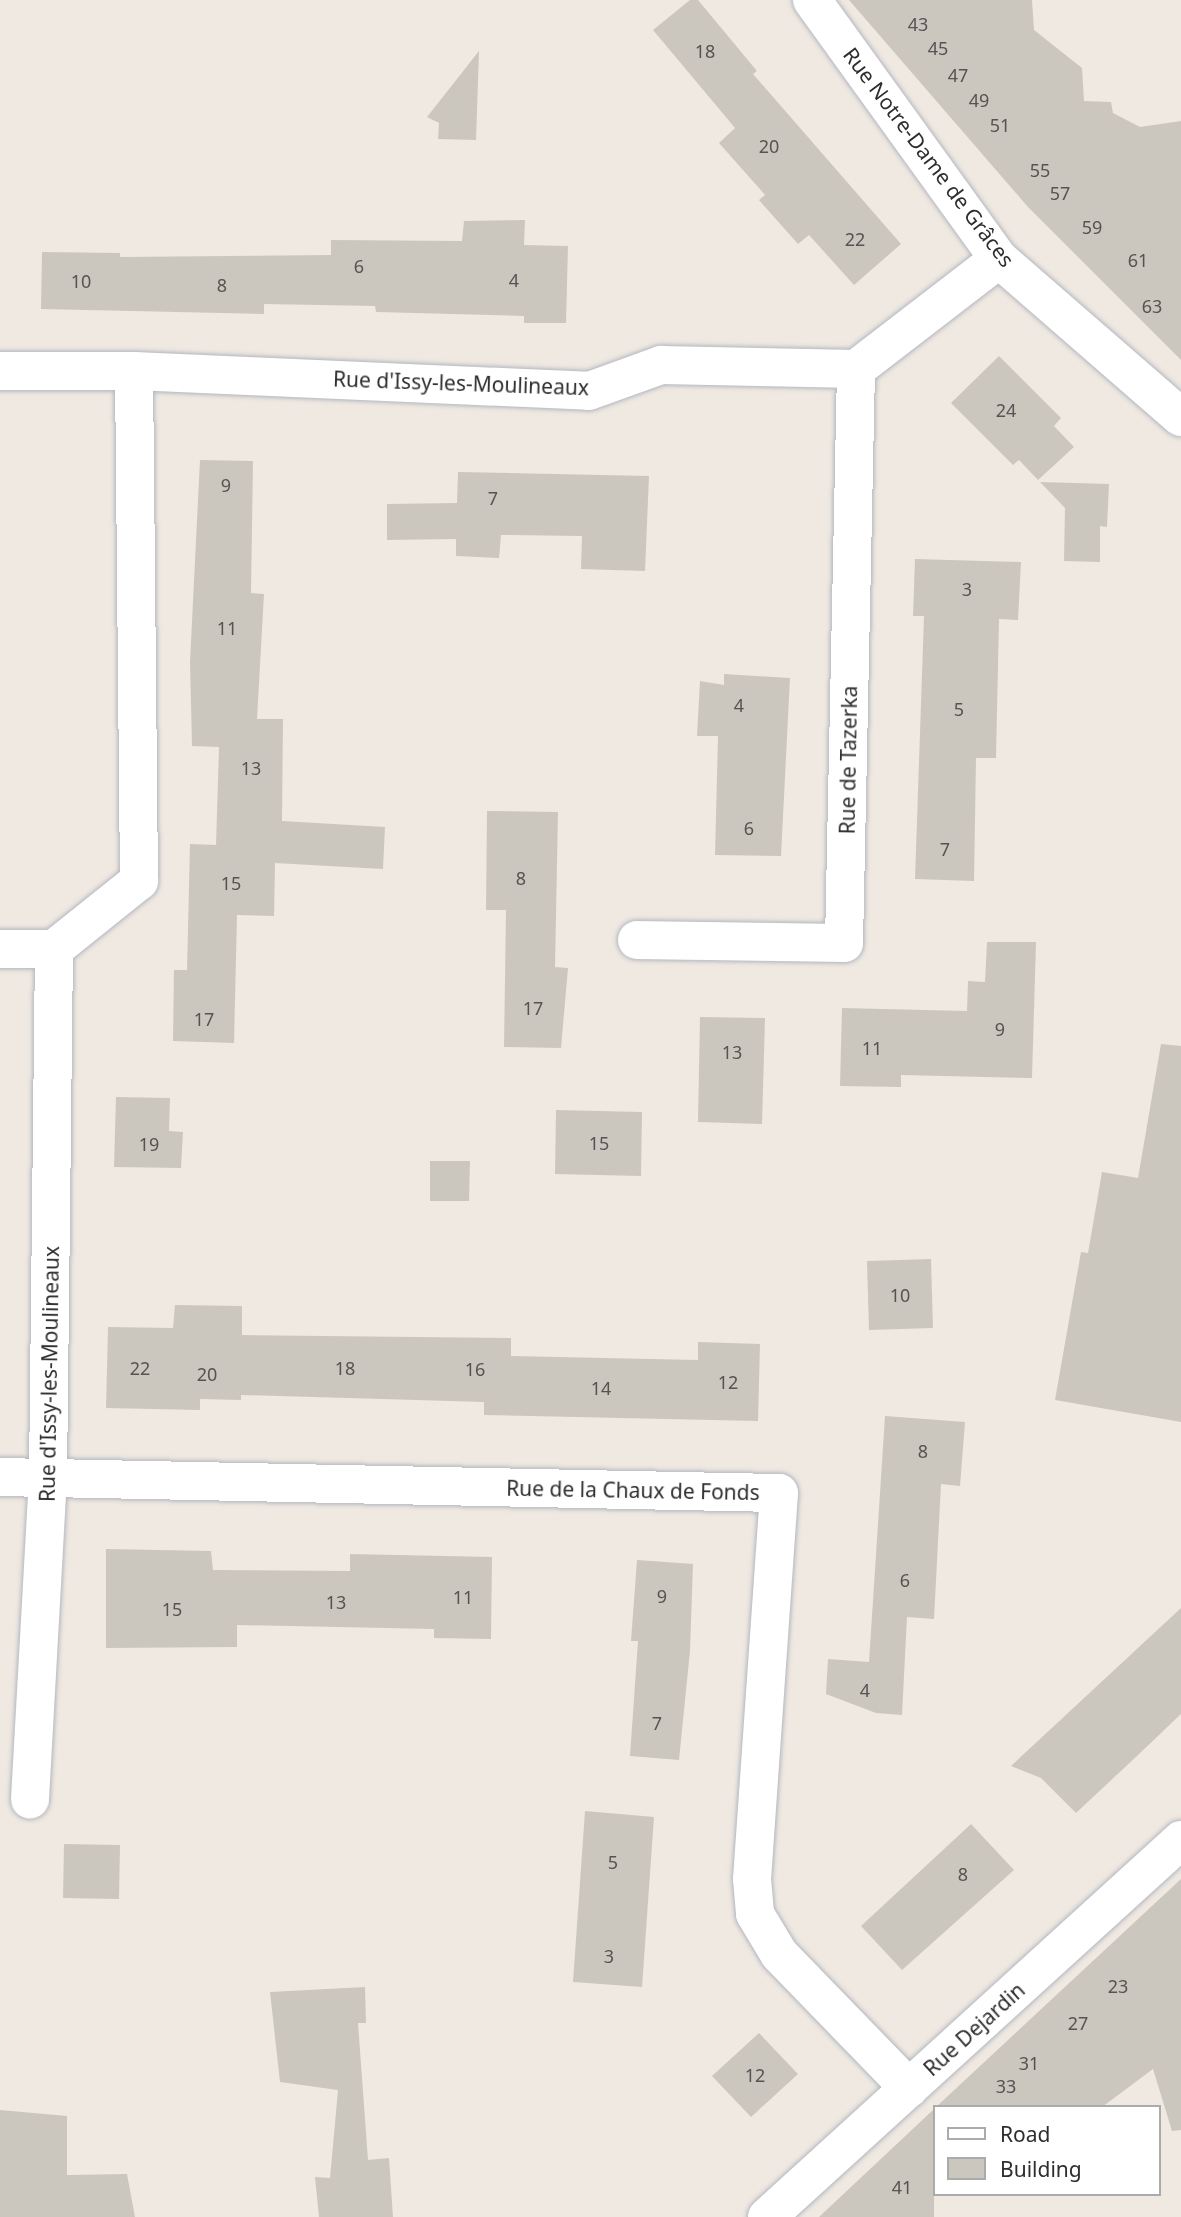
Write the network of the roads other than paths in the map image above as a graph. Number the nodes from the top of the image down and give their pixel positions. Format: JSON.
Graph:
{"nodes":[{"id":1,"x":811,"y":0,"type":"edge"},
{"id":2,"x":999,"y":259,"type":"junction"},
{"id":3,"x":856,"y":369,"type":"junction"},
{"id":4,"x":134,"y":370,"type":"junction"},
{"id":5,"x":0,"y":371,"type":"edge"},
{"id":6,"x":1181,"y":417,"type":"edge"},
{"id":7,"x":637,"y":940,"type":"dead end"},
{"id":8,"x":0,"y":949,"type":"edge"},
{"id":9,"x":54,"y":949,"type":"junction"},
{"id":10,"x":0,"y":1476,"type":"edge"},
{"id":11,"x":48,"y":1477,"type":"junction"},
{"id":12,"x":30,"y":1799,"type":"dead end"},
{"id":13,"x":1181,"y":1840,"type":"edge"},
{"id":14,"x":909,"y":2088,"type":"junction"},
{"id":15,"x":767,"y":2217,"type":"edge"}],
"edges":[{"from":1,"to":2,"type":"street","name":"Rue Notre-Dame de Grâces"},
{"from":2,"to":3,"type":"street"},
{"from":2,"to":6,"type":"street","name":"Rue Notre-Dame de Grâces"},
{"from":3,"to":4,"type":"street","name":"Rue d'Issy-les-Moulineaux"},
{"from":3,"to":7,"type":"street","name":"Rue de Tazerka"},
{"from":4,"to":5,"type":"street","name":"Rue d'Issy-les-Moulineaux"},
{"from":4,"to":9,"type":"street"},
{"from":8,"to":9,"type":"street"},
{"from":9,"to":11,"type":"street","name":"Rue d'Issy-les-Moulineaux"},
{"from":10,"to":11,"type":"street","name":"Rue de la Chaux de Fonds"},
{"from":11,"to":12,"type":"street","name":"Rue d'Issy-les-Moulineaux"},
{"from":11,"to":14,"type":"street","name":"Rue de la Chaux de Fonds"},
{"from":13,"to":14,"type":"street","name":"Rue Dejardin"},
{"from":14,"to":15,"type":"street","name":"Rue Dejardin"}]}
